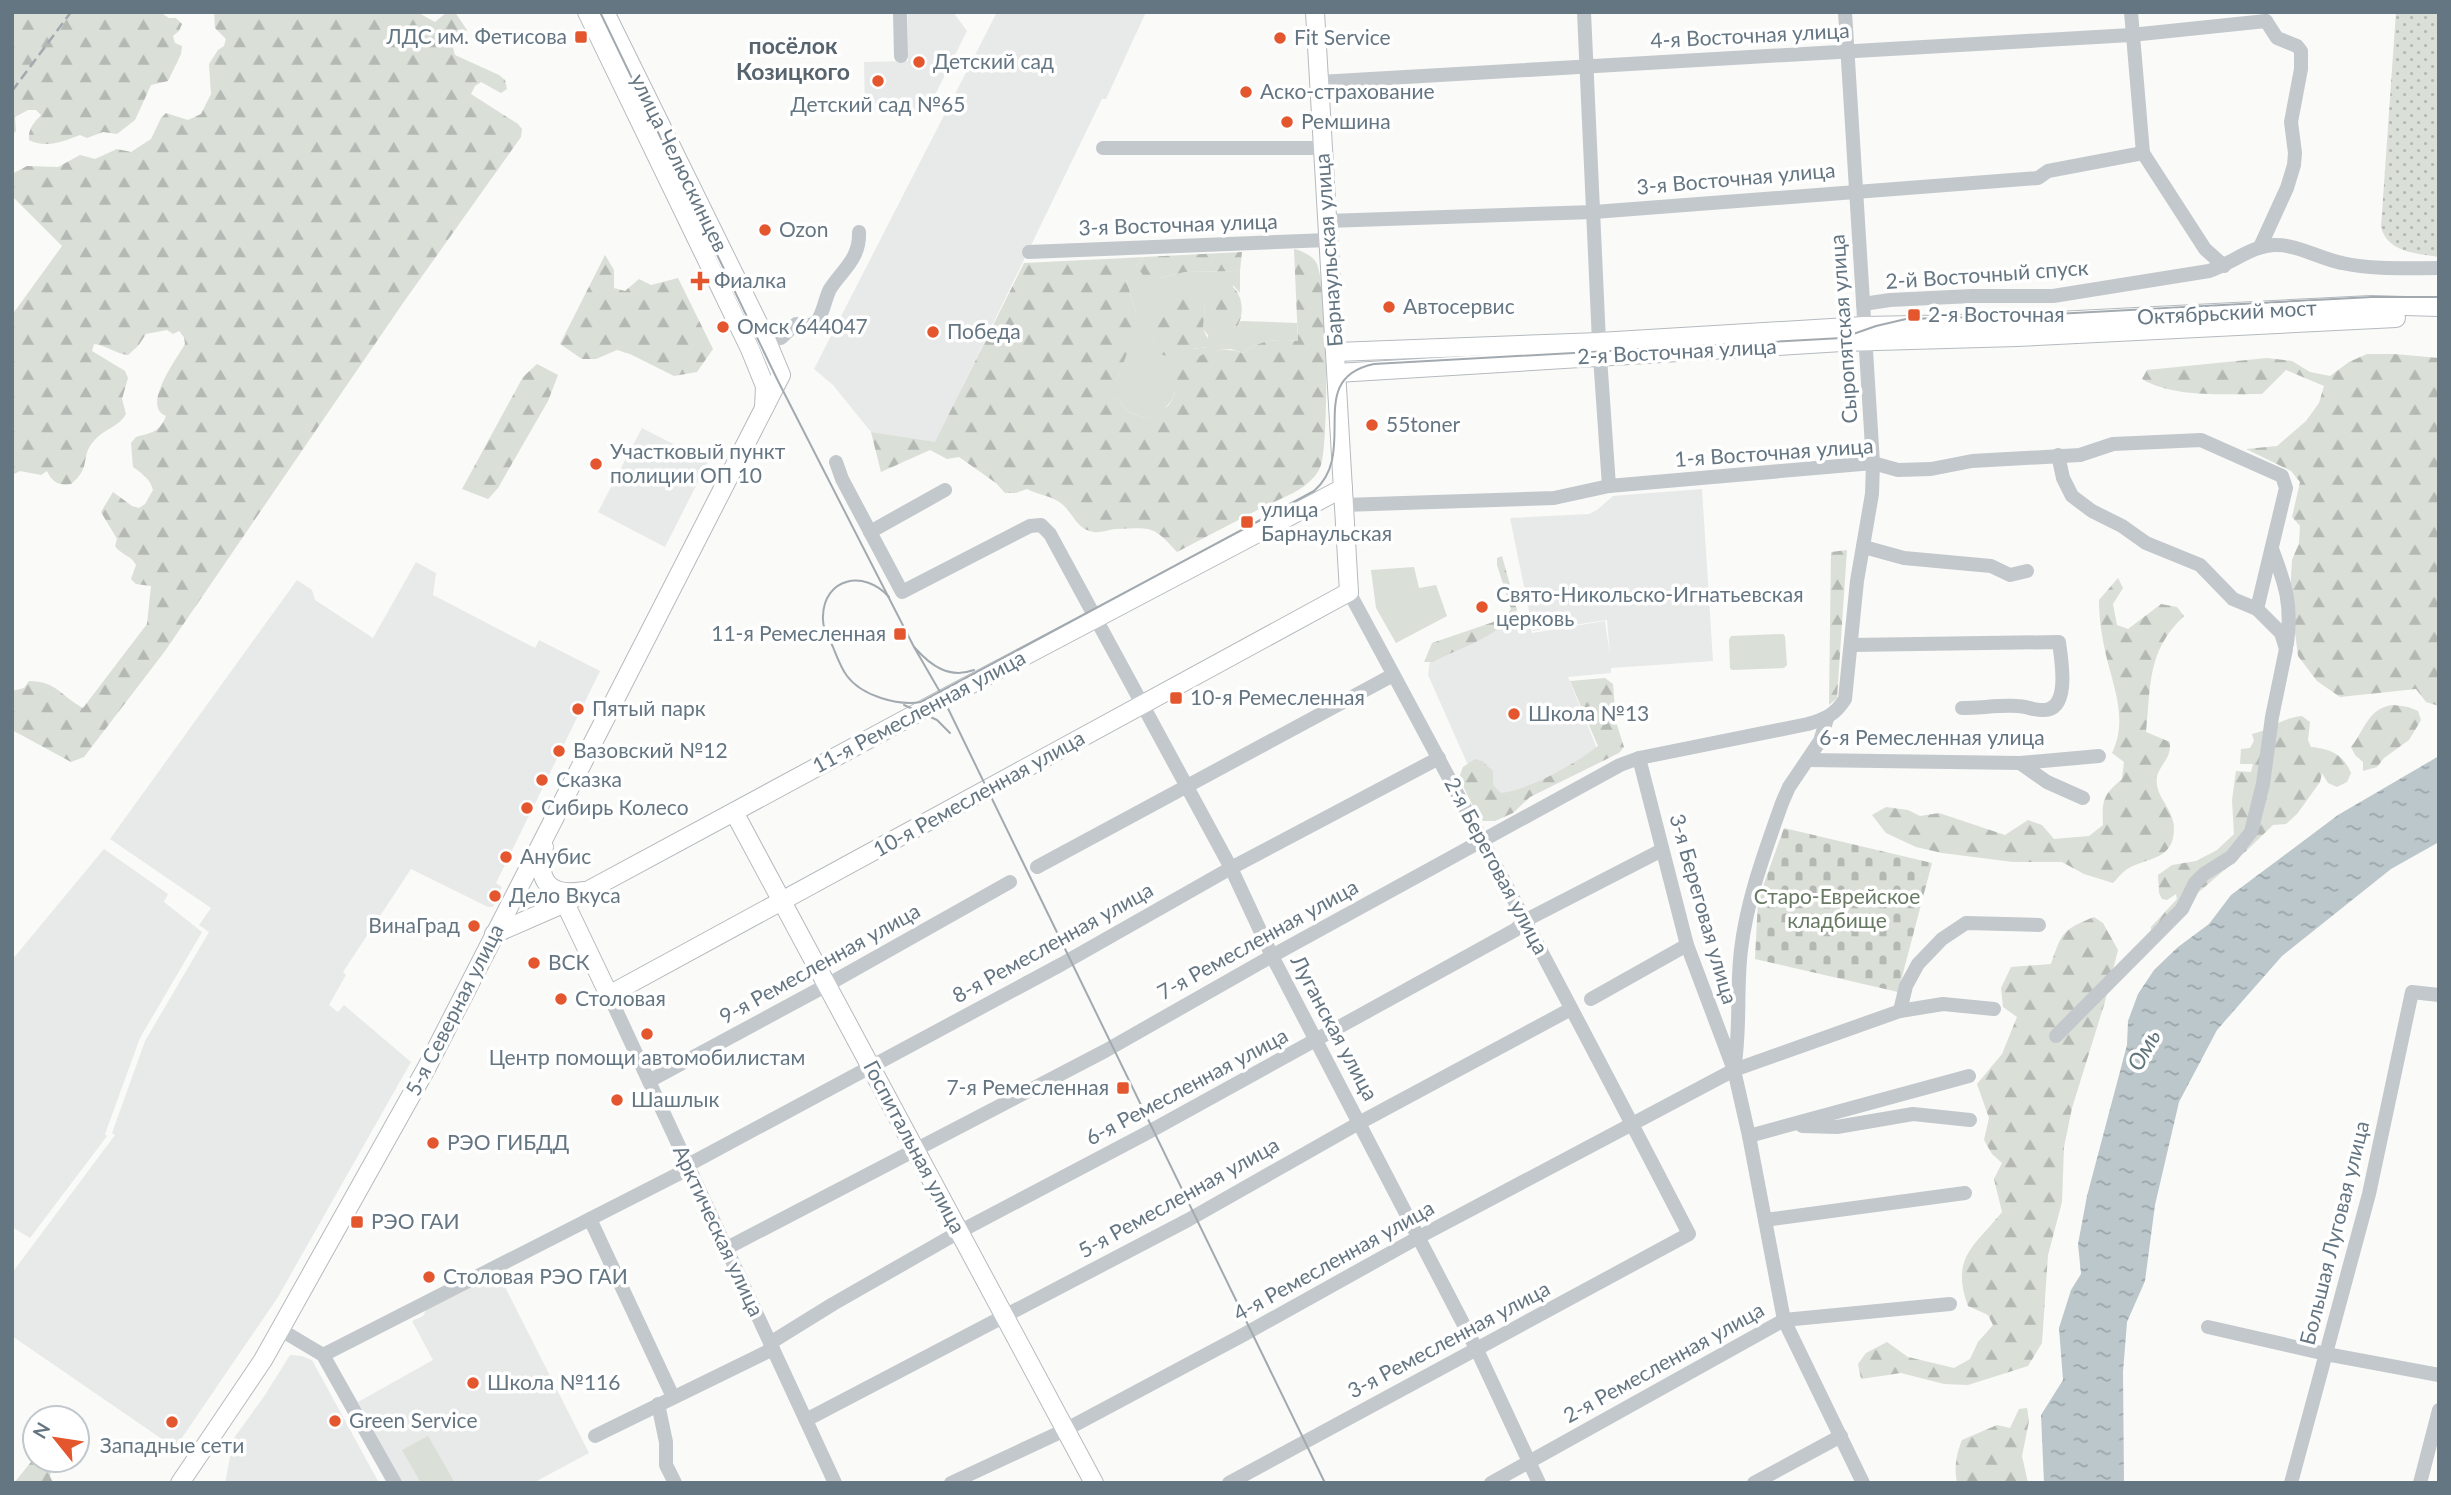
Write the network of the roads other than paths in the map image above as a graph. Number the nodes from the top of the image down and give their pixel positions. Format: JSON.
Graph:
{"nodes":[{"id":1,"x":587,"y":12,"type":"edge"},
{"id":2,"x":605,"y":12,"type":"edge"},
{"id":3,"x":900,"y":12,"type":"edge"},
{"id":4,"x":1315,"y":12,"type":"edge"},
{"id":5,"x":1584,"y":12,"type":"edge"},
{"id":6,"x":1845,"y":12,"type":"edge"},
{"id":7,"x":2130,"y":12,"type":"edge"},
{"id":8,"x":2267,"y":17,"type":"edge"},
{"id":9,"x":2131,"y":35,"type":"junction"},
{"id":10,"x":1848,"y":52,"type":"junction"},
{"id":11,"x":901,"y":56,"type":"dead end"},
{"id":12,"x":1587,"y":65,"type":"junction"},
{"id":13,"x":1319,"y":82,"type":"junction"},
{"id":14,"x":1103,"y":148,"type":"dead end"},
{"id":15,"x":1322,"y":148,"type":"junction"},
{"id":16,"x":2143,"y":153,"type":"junction"},
{"id":17,"x":1856,"y":190,"type":"junction"},
{"id":18,"x":1594,"y":212,"type":"junction"},
{"id":19,"x":1327,"y":221,"type":"junction"},
{"id":20,"x":859,"y":232,"type":"dead end"},
{"id":21,"x":1328,"y":240,"type":"junction"},
{"id":22,"x":2260,"y":247,"type":"junction"},
{"id":23,"x":711,"y":249,"type":"junction"},
{"id":24,"x":1029,"y":252,"type":"dead end"},
{"id":25,"x":2224,"y":266,"type":"junction"},
{"id":26,"x":2439,"y":268,"type":"edge"},
{"id":27,"x":1863,"y":304,"type":"junction"},
{"id":28,"x":2439,"y":307,"type":"edge"},
{"id":29,"x":2439,"y":319,"type":"edge"},
{"id":30,"x":2016,"y":330,"type":"junction"},
{"id":31,"x":1865,"y":334,"type":"junction"},
{"id":32,"x":766,"y":339,"type":"junction"},
{"id":33,"x":1600,"y":350,"type":"junction"},
{"id":34,"x":1336,"y":352,"type":"junction"},
{"id":35,"x":1337,"y":373,"type":"junction"},
{"id":36,"x":763,"y":411,"type":"junction"},
{"id":37,"x":2058,"y":455,"type":"junction"},
{"id":38,"x":836,"y":462,"type":"dead end"},
{"id":39,"x":1873,"y":463,"type":"junction"},
{"id":40,"x":1609,"y":486,"type":"junction"},
{"id":41,"x":945,"y":490,"type":"dead end"},
{"id":42,"x":1343,"y":496,"type":"junction"},
{"id":43,"x":870,"y":532,"type":"junction"},
{"id":44,"x":1864,"y":547,"type":"junction"},
{"id":45,"x":2272,"y":549,"type":"junction"},
{"id":46,"x":2027,"y":571,"type":"dead end"},
{"id":47,"x":1349,"y":592,"type":"junction"},
{"id":48,"x":2257,"y":609,"type":"junction"},
{"id":49,"x":1096,"y":618,"type":"junction"},
{"id":50,"x":1851,"y":645,"type":"junction"},
{"id":51,"x":2286,"y":649,"type":"junction"},
{"id":52,"x":1393,"y":675,"type":"junction"},
{"id":53,"x":1143,"y":705,"type":"junction"},
{"id":54,"x":1962,"y":708,"type":"dead end"},
{"id":55,"x":1827,"y":719,"type":"junction"},
{"id":56,"x":2099,"y":756,"type":"dead end"},
{"id":57,"x":1439,"y":758,"type":"junction"},
{"id":58,"x":1639,"y":758,"type":"junction"},
{"id":59,"x":1808,"y":760,"type":"junction"},
{"id":60,"x":2020,"y":763,"type":"junction"},
{"id":61,"x":1186,"y":786,"type":"junction"},
{"id":62,"x":2083,"y":798,"type":"dead end"},
{"id":63,"x":734,"y":811,"type":"junction"},
{"id":64,"x":547,"y":831,"type":"junction"},
{"id":65,"x":1482,"y":839,"type":"junction"},
{"id":66,"x":1662,"y":850,"type":"junction"},
{"id":67,"x":1037,"y":867,"type":"dead end"},
{"id":68,"x":1231,"y":868,"type":"junction"},
{"id":69,"x":1010,"y":882,"type":"dead end"},
{"id":70,"x":590,"y":890,"type":"junction"},
{"id":71,"x":781,"y":902,"type":"junction"},
{"id":72,"x":565,"y":903,"type":"junction"},
{"id":73,"x":1526,"y":920,"type":"junction"},
{"id":74,"x":2039,"y":925,"type":"dead end"},
{"id":75,"x":494,"y":934,"type":"junction"},
{"id":76,"x":1687,"y":945,"type":"junction"},
{"id":77,"x":1272,"y":956,"type":"junction"},
{"id":78,"x":827,"y":985,"type":"junction"},
{"id":79,"x":609,"y":995,"type":"junction"},
{"id":80,"x":2439,"y":995,"type":"edge"},
{"id":81,"x":1591,"y":999,"type":"dead end"},
{"id":82,"x":1570,"y":1009,"type":"junction"},
{"id":83,"x":1994,"y":1009,"type":"dead end"},
{"id":84,"x":1900,"y":1011,"type":"junction"},
{"id":85,"x":2056,"y":1037,"type":"dead end"},
{"id":86,"x":1317,"y":1040,"type":"junction"},
{"id":87,"x":871,"y":1067,"type":"junction"},
{"id":88,"x":1734,"y":1069,"type":"junction"},
{"id":89,"x":1969,"y":1076,"type":"dead end"},
{"id":90,"x":649,"y":1081,"type":"junction"},
{"id":91,"x":1970,"y":1120,"type":"dead end"},
{"id":92,"x":1359,"y":1123,"type":"junction"},
{"id":93,"x":1632,"y":1123,"type":"junction"},
{"id":94,"x":1786,"y":1126,"type":"junction"},
{"id":95,"x":1749,"y":1136,"type":"junction"},
{"id":96,"x":914,"y":1150,"type":"junction"},
{"id":97,"x":689,"y":1166,"type":"junction"},
{"id":98,"x":1965,"y":1193,"type":"dead end"},
{"id":99,"x":590,"y":1219,"type":"junction"},
{"id":100,"x":1765,"y":1220,"type":"junction"},
{"id":101,"x":959,"y":1232,"type":"junction"},
{"id":102,"x":1689,"y":1234,"type":"joint"},
{"id":103,"x":1419,"y":1237,"type":"junction"},
{"id":104,"x":727,"y":1248,"type":"junction"},
{"id":105,"x":1950,"y":1304,"type":"dead end"},
{"id":106,"x":1004,"y":1316,"type":"junction"},
{"id":107,"x":1784,"y":1320,"type":"junction"},
{"id":108,"x":2208,"y":1327,"type":"dead end"},
{"id":109,"x":281,"y":1330,"type":"junction"},
{"id":110,"x":771,"y":1346,"type":"junction"},
{"id":111,"x":1477,"y":1350,"type":"junction"},
{"id":112,"x":2326,"y":1354,"type":"junction"},
{"id":113,"x":323,"y":1355,"type":"junction"},
{"id":114,"x":2439,"y":1375,"type":"edge"},
{"id":115,"x":673,"y":1397,"type":"junction"},
{"id":116,"x":658,"y":1404,"type":"junction"},
{"id":117,"x":2439,"y":1410,"type":"edge"},
{"id":118,"x":806,"y":1420,"type":"junction"},
{"id":119,"x":1065,"y":1430,"type":"junction"},
{"id":120,"x":595,"y":1436,"type":"dead end"},
{"id":121,"x":1841,"y":1436,"type":"junction"},
{"id":122,"x":1528,"y":1463,"type":"junction"},
{"id":123,"x":180,"y":1483,"type":"edge"},
{"id":124,"x":395,"y":1483,"type":"edge"},
{"id":125,"x":675,"y":1483,"type":"edge"},
{"id":126,"x":835,"y":1483,"type":"edge"},
{"id":127,"x":951,"y":1483,"type":"edge"},
{"id":128,"x":1094,"y":1483,"type":"edge"},
{"id":129,"x":1229,"y":1483,"type":"edge"},
{"id":130,"x":1491,"y":1483,"type":"edge"},
{"id":131,"x":1539,"y":1483,"type":"edge"},
{"id":132,"x":1754,"y":1483,"type":"edge"},
{"id":133,"x":1863,"y":1483,"type":"edge"},
{"id":134,"x":2291,"y":1483,"type":"edge"},
{"id":135,"x":2420,"y":1483,"type":"edge"}],
"edges":[{"from":1,"to":23,"type":"main road","name":"улица Челюскинцев"},
{"from":2,"to":23,"type":"main road","name":"улица Челюскинцев"},
{"from":3,"to":11,"type":"street"},
{"from":4,"to":13,"type":"main road","name":"Барнаульская улица"},
{"from":5,"to":12,"type":"street"},
{"from":6,"to":10,"type":"street","name":"Сыропятская улица"},
{"from":7,"to":9,"type":"street"},
{"from":8,"to":9,"type":"street","name":"4-я Восточная улица"},
{"from":8,"to":22,"type":"street"},
{"from":9,"to":10,"type":"street","name":"4-я Восточная улица"},
{"from":9,"to":16,"type":"street"},
{"from":10,"to":12,"type":"street","name":"4-я Восточная улица"},
{"from":10,"to":17,"type":"street","name":"Сыропятская улица"},
{"from":12,"to":13,"type":"street","name":"4-я Восточная улица"},
{"from":12,"to":18,"type":"street"},
{"from":13,"to":15,"type":"main road","name":"Барнаульская улица"},
{"from":14,"to":15,"type":"street"},
{"from":15,"to":19,"type":"main road","name":"Барнаульская улица"},
{"from":16,"to":17,"type":"street","name":"3-я Восточная улица"},
{"from":16,"to":25,"type":"street"},
{"from":17,"to":18,"type":"street","name":"3-я Восточная улица"},
{"from":17,"to":27,"type":"street","name":"Сыропятская улица"},
{"from":18,"to":19,"type":"street","name":"3-я Восточная улица"},
{"from":18,"to":33,"type":"street"},
{"from":19,"to":21,"type":"main road","name":"Барнаульская улица"},
{"from":20,"to":32,"type":"street"},
{"from":21,"to":24,"type":"street","name":"3-я Восточная улица"},
{"from":21,"to":34,"type":"main road","name":"Барнаульская улица"},
{"from":22,"to":25,"type":"street","name":"2-й Восточный спуск"},
{"from":22,"to":26,"type":"street"},
{"from":23,"to":32,"type":"main road","name":"улица Челюскинцев"},
{"from":23,"to":36,"type":"main road","name":"улица Челюскинцев"},
{"from":25,"to":27,"type":"street","name":"2-й Восточный спуск"},
{"from":27,"to":31,"type":"street","name":"Сыропятская улица"},
{"from":28,"to":30,"type":"main road","name":"Октябрьский мост"},
{"from":29,"to":30,"type":"main road","name":"Октябрьский мост"},
{"from":30,"to":31,"type":"main road","name":"2-я Восточная улица"},
{"from":31,"to":33,"type":"main road","name":"2-я Восточная улица"},
{"from":31,"to":39,"type":"street","name":"Сыропятская улица"},
{"from":32,"to":36,"type":"main road","name":"улица Челюскинцев"},
{"from":33,"to":34,"type":"main road","name":"2-я Восточная улица"},
{"from":33,"to":35,"type":"main road","name":"2-я Восточная улица"},
{"from":33,"to":40,"type":"street"},
{"from":34,"to":35,"type":"main road","name":"Барнаульская улица"},
{"from":35,"to":42,"type":"main road","name":"Барнаульская улица"},
{"from":36,"to":64,"type":"main road","name":"5-я Северная улица"},
{"from":37,"to":39,"type":"street","name":"1-я Восточная улица"},
{"from":37,"to":45,"type":"street","name":"1-я Восточная улица"},
{"from":37,"to":48,"type":"street"},
{"from":38,"to":43,"type":"street"},
{"from":39,"to":40,"type":"street","name":"1-я Восточная улица"},
{"from":39,"to":44,"type":"street","name":"Сыропятская улица"},
{"from":40,"to":42,"type":"street","name":"1-я Восточная улица"},
{"from":41,"to":43,"type":"street"},
{"from":42,"to":47,"type":"main road","name":"2-я Береговая улица"},
{"from":42,"to":49,"type":"main road","name":"11-я Ремесленная улица"},
{"from":43,"to":49,"type":"street","name":"Луганская улица"},
{"from":44,"to":46,"type":"street"},
{"from":44,"to":50,"type":"street","name":"Сыропятская улица"},
{"from":45,"to":48,"type":"street"},
{"from":45,"to":51,"type":"street"},
{"from":47,"to":52,"type":"street","name":"2-я Береговая улица"},
{"from":47,"to":53,"type":"main road","name":"10-я Ремесленная улица"},
{"from":48,"to":51,"type":"street"},
{"from":49,"to":53,"type":"street","name":"Луганская улица"},
{"from":49,"to":63,"type":"main road","name":"11-я Ремесленная улица"},
{"from":50,"to":54,"type":"street"},
{"from":50,"to":55,"type":"street","name":"Сыропятская улица"},
{"from":51,"to":85,"type":"street"},
{"from":52,"to":57,"type":"street","name":"2-я Береговая улица"},
{"from":52,"to":61,"type":"street"},
{"from":53,"to":61,"type":"street","name":"Луганская улица"},
{"from":53,"to":71,"type":"main road","name":"10-я Ремесленная улица"},
{"from":55,"to":58,"type":"street","name":"7-я Ремесленная улица"},
{"from":55,"to":59,"type":"street","name":"3-я Береговая улица"},
{"from":56,"to":60,"type":"street","name":"6-я Ремесленная улица"},
{"from":57,"to":65,"type":"street","name":"2-я Береговая улица"},
{"from":57,"to":68,"type":"street","name":"8-я Ремесленная улица"},
{"from":58,"to":65,"type":"street","name":"7-я Ремесленная улица"},
{"from":58,"to":66,"type":"street","name":"3-я Береговая улица"},
{"from":59,"to":60,"type":"street","name":"6-я Ремесленная улица"},
{"from":59,"to":88,"type":"street","name":"3-я Береговая улица"},
{"from":60,"to":62,"type":"street"},
{"from":61,"to":67,"type":"street"},
{"from":61,"to":68,"type":"street","name":"Луганская улица"},
{"from":63,"to":70,"type":"main road","name":"11-я Ремесленная улица"},
{"from":63,"to":71,"type":"main road","name":"Госпитальная улица"},
{"from":64,"to":70,"type":"main road"},
{"from":64,"to":75,"type":"main road","name":"5-я Северная улица"},
{"from":65,"to":73,"type":"street","name":"2-я Береговая улица"},
{"from":65,"to":77,"type":"street","name":"7-я Ремесленная улица"},
{"from":66,"to":73,"type":"street","name":"6-я Ремесленная улица"},
{"from":66,"to":76,"type":"street","name":"3-я Береговая улица"},
{"from":68,"to":77,"type":"street","name":"Луганская улица"},
{"from":68,"to":87,"type":"street","name":"8-я Ремесленная улица"},
{"from":69,"to":78,"type":"street","name":"9-я Ремесленная улица"},
{"from":70,"to":72,"type":"main road","name":"11-я Ремесленная улица"},
{"from":71,"to":78,"type":"main road","name":"Госпитальная улица"},
{"from":71,"to":79,"type":"main road","name":"10-я Ремесленная улица"},
{"from":72,"to":75,"type":"main road","name":"11-я Ремесленная улица"},
{"from":72,"to":79,"type":"main road","name":"Арктическая улица"},
{"from":73,"to":82,"type":"street","name":"2-я Береговая улица"},
{"from":73,"to":86,"type":"street","name":"6-я Ремесленная улица"},
{"from":74,"to":84,"type":"street"},
{"from":75,"to":109,"type":"main road","name":"5-я Северная улица"},
{"from":76,"to":81,"type":"street"},
{"from":76,"to":88,"type":"street","name":"3-я Береговая улица"},
{"from":77,"to":86,"type":"street","name":"Луганская улица"},
{"from":77,"to":96,"type":"street","name":"7-я Ремесленная улица"},
{"from":78,"to":87,"type":"main road","name":"Госпитальная улица"},
{"from":78,"to":90,"type":"street","name":"9-я Ремесленная улица"},
{"from":79,"to":90,"type":"street","name":"Арктическая улица"},
{"from":80,"to":112,"type":"street","name":"Большая Луговая улица"},
{"from":82,"to":92,"type":"street","name":"5-я Ремесленная улица"},
{"from":82,"to":93,"type":"street","name":"2-я Береговая улица"},
{"from":83,"to":84,"type":"street","name":"4-я Ремесленная улица"},
{"from":84,"to":88,"type":"street","name":"4-я Ремесленная улица"},
{"from":86,"to":92,"type":"street","name":"Луганская улица"},
{"from":86,"to":101,"type":"street","name":"6-я Ремесленная улица"},
{"from":87,"to":96,"type":"main road","name":"Госпитальная улица"},
{"from":87,"to":97,"type":"street","name":"8-я Ремесленная улица"},
{"from":88,"to":93,"type":"street","name":"4-я Ремесленная улица"},
{"from":88,"to":95,"type":"street","name":"3-я Береговая улица"},
{"from":89,"to":94,"type":"street"},
{"from":90,"to":97,"type":"street","name":"Арктическая улица"},
{"from":91,"to":94,"type":"street"},
{"from":92,"to":103,"type":"street","name":"Луганская улица"},
{"from":92,"to":106,"type":"street","name":"5-я Ремесленная улица"},
{"from":93,"to":102,"type":"street","name":"2-я Береговая улица"},
{"from":93,"to":103,"type":"street","name":"4-я Ремесленная улица"},
{"from":94,"to":95,"type":"street"},
{"from":95,"to":100,"type":"street","name":"3-я Береговая улица"},
{"from":96,"to":101,"type":"main road","name":"Госпитальная улица"},
{"from":96,"to":104,"type":"street","name":"7-я Ремесленная улица"},
{"from":97,"to":99,"type":"street","name":"8-я Ремесленная улица"},
{"from":97,"to":104,"type":"street","name":"Арктическая улица"},
{"from":98,"to":100,"type":"street"},
{"from":99,"to":113,"type":"street","name":"8-я Ремесленная улица"},
{"from":99,"to":115,"type":"street"},
{"from":100,"to":107,"type":"street"},
{"from":101,"to":106,"type":"main road","name":"Госпитальная улица"},
{"from":101,"to":110,"type":"street","name":"6-я Ремесленная улица"},
{"from":102,"to":111,"type":"street","name":"3-я Ремесленная улица"},
{"from":103,"to":111,"type":"street","name":"Луганская улица"},
{"from":103,"to":119,"type":"street","name":"4-я Ремесленная улица"},
{"from":104,"to":110,"type":"street","name":"Арктическая улица"},
{"from":105,"to":107,"type":"street","name":"2-я Ремесленная улица"},
{"from":106,"to":118,"type":"street","name":"5-я Ремесленная улица"},
{"from":106,"to":119,"type":"main road","name":"Госпитальная улица"},
{"from":107,"to":121,"type":"street"},
{"from":107,"to":122,"type":"street","name":"2-я Ремесленная улица"},
{"from":108,"to":112,"type":"street"},
{"from":109,"to":113,"type":"street"},
{"from":109,"to":123,"type":"main road","name":"5-я Северная улица"},
{"from":110,"to":115,"type":"street","name":"6-я Ремесленная улица"},
{"from":110,"to":118,"type":"street","name":"Арктическая улица"},
{"from":111,"to":122,"type":"street","name":"Луганская улица"},
{"from":111,"to":129,"type":"street","name":"3-я Ремесленная улица"},
{"from":112,"to":114,"type":"street"},
{"from":112,"to":134,"type":"street","name":"Большая Луговая улица"},
{"from":113,"to":124,"type":"street"},
{"from":115,"to":116,"type":"street","name":"6-я Ремесленная улица"},
{"from":116,"to":120,"type":"street","name":"6-я Ремесленная улица"},
{"from":116,"to":125,"type":"street"},
{"from":117,"to":135,"type":"street"},
{"from":118,"to":126,"type":"street","name":"Арктическая улица"},
{"from":119,"to":127,"type":"street","name":"4-я Ремесленная улица"},
{"from":119,"to":128,"type":"main road","name":"Госпитальная улица"},
{"from":121,"to":132,"type":"street"},
{"from":121,"to":133,"type":"street"},
{"from":122,"to":130,"type":"street","name":"2-я Ремесленная улица"},
{"from":122,"to":131,"type":"street","name":"Луганская улица"}]}
